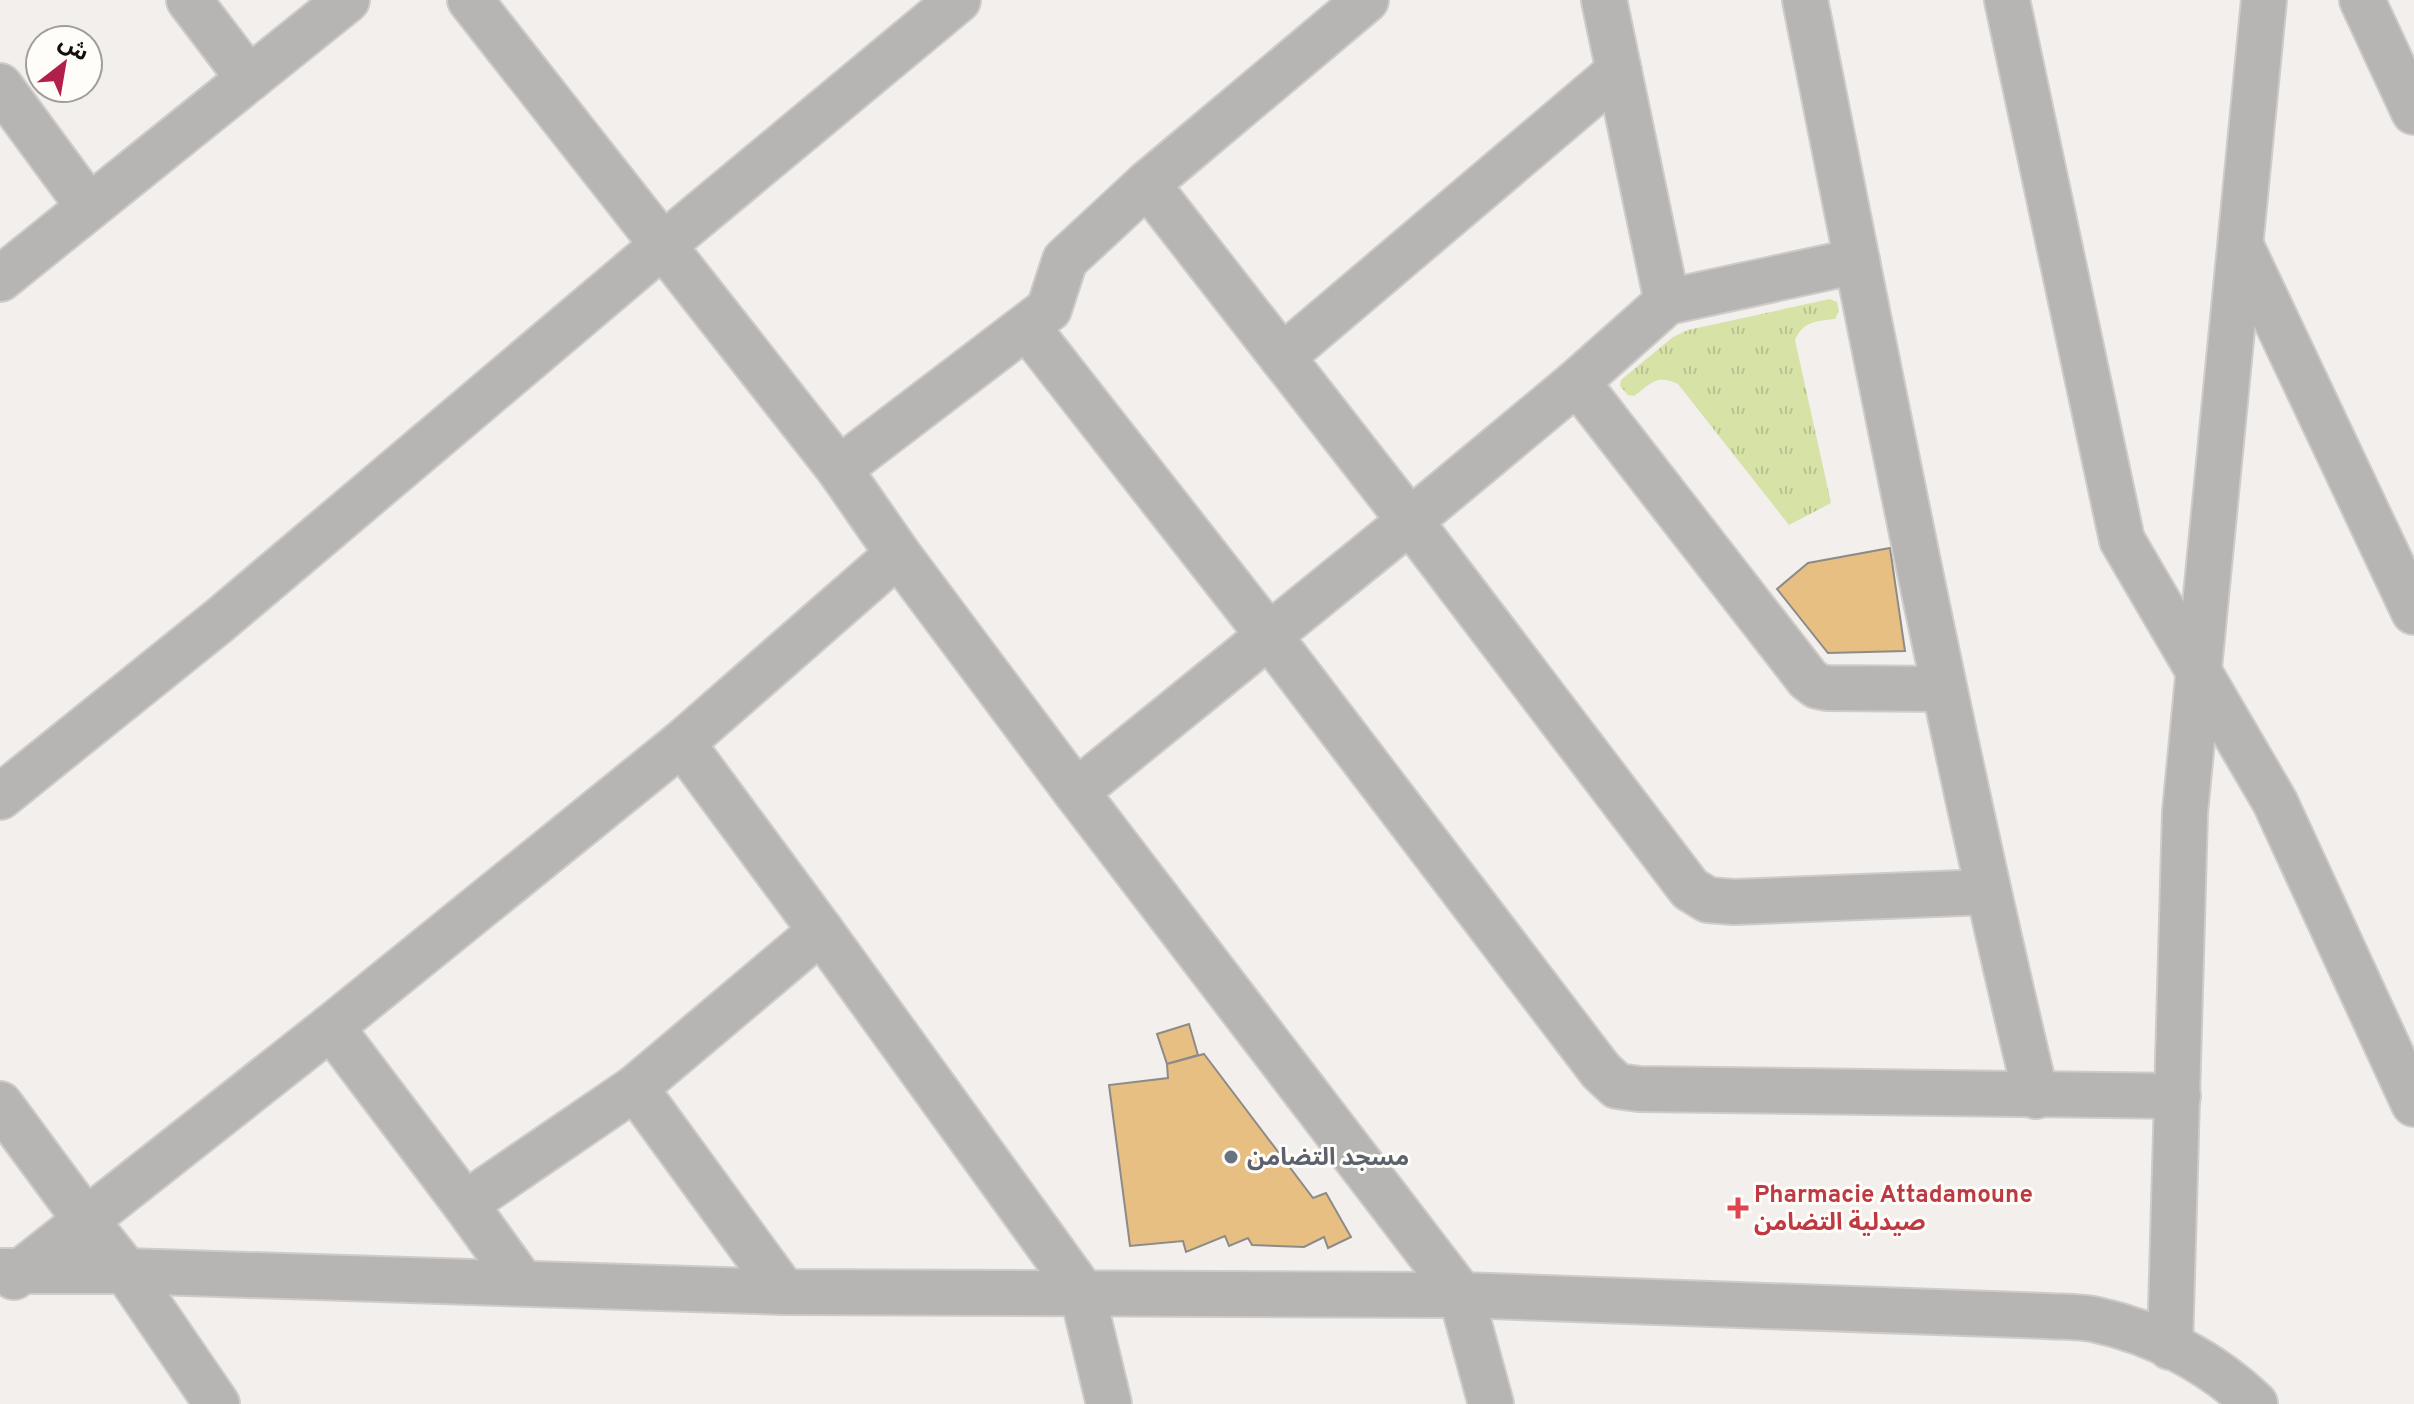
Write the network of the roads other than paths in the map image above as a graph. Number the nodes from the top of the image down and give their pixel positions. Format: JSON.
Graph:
{"nodes":[{"id":1,"x":189,"y":0,"type":"edge"},
{"id":2,"x":347,"y":0,"type":"edge"},
{"id":3,"x":470,"y":0,"type":"edge"},
{"id":4,"x":958,"y":0,"type":"edge"},
{"id":5,"x":1366,"y":0,"type":"edge"},
{"id":6,"x":1604,"y":0,"type":"edge"},
{"id":7,"x":1805,"y":0,"type":"edge"},
{"id":8,"x":2007,"y":0,"type":"edge"},
{"id":9,"x":2264,"y":0,"type":"edge"},
{"id":10,"x":2362,"y":0,"type":"edge"},
{"id":11,"x":1619,"y":71,"type":"junction"},
{"id":12,"x":249,"y":79,"type":"junction"},
{"id":13,"x":0,"y":86,"type":"edge"},
{"id":14,"x":2414,"y":112,"type":"edge"},
{"id":15,"x":1147,"y":184,"type":"junction"},
{"id":16,"x":89,"y":207,"type":"junction"},
{"id":17,"x":2240,"y":244,"type":"junction"},
{"id":18,"x":662,"y":246,"type":"junction"},
{"id":19,"x":1857,"y":261,"type":"junction"},
{"id":20,"x":0,"y":279,"type":"edge"},
{"id":21,"x":1667,"y":302,"type":"junction"},
{"id":22,"x":1027,"y":327,"type":"junction"},
{"id":23,"x":1282,"y":357,"type":"junction"},
{"id":24,"x":1577,"y":382,"type":"junction"},
{"id":25,"x":839,"y":469,"type":"junction"},
{"id":26,"x":1410,"y":521,"type":"junction"},
{"id":27,"x":898,"y":554,"type":"junction"},
{"id":28,"x":2414,"y":612,"type":"edge"},
{"id":29,"x":1270,"y":637,"type":"junction"},
{"id":30,"x":2200,"y":673,"type":"junction"},
{"id":31,"x":1944,"y":689,"type":"junction"},
{"id":32,"x":682,"y":743,"type":"junction"},
{"id":33,"x":1076,"y":792,"type":"junction"},
{"id":34,"x":0,"y":797,"type":"edge"},
{"id":35,"x":1987,"y":892,"type":"junction"},
{"id":36,"x":821,"y":931,"type":"junction"},
{"id":37,"x":331,"y":1027,"type":"junction"},
{"id":38,"x":635,"y":1088,"type":"junction"},
{"id":39,"x":2036,"y":1096,"type":"junction"},
{"id":40,"x":2178,"y":1096,"type":"junction"},
{"id":41,"x":0,"y":1104,"type":"edge"},
{"id":42,"x":2414,"y":1104,"type":"edge"},
{"id":43,"x":465,"y":1204,"type":"junction"},
{"id":44,"x":87,"y":1222,"type":"junction"},
{"id":45,"x":126,"y":1271,"type":"junction"},
{"id":46,"x":7,"y":1277,"type":"edge"},
{"id":47,"x":522,"y":1283,"type":"junction"},
{"id":48,"x":784,"y":1292,"type":"junction"},
{"id":49,"x":1082,"y":1292,"type":"junction"},
{"id":50,"x":1461,"y":1295,"type":"junction"},
{"id":51,"x":2170,"y":1347,"type":"junction"},
{"id":52,"x":217,"y":1404,"type":"edge"},
{"id":53,"x":1109,"y":1404,"type":"edge"},
{"id":54,"x":1491,"y":1404,"type":"edge"},
{"id":55,"x":2255,"y":1404,"type":"edge"}],
"edges":[{"from":1,"to":12,"type":"street"},
{"from":2,"to":12,"type":"street"},
{"from":3,"to":18,"type":"street"},
{"from":4,"to":18,"type":"street"},
{"from":5,"to":15,"type":"street"},
{"from":6,"to":11,"type":"street"},
{"from":7,"to":19,"type":"street"},
{"from":8,"to":30,"type":"street"},
{"from":9,"to":17,"type":"street"},
{"from":10,"to":14,"type":"street"},
{"from":11,"to":21,"type":"street"},
{"from":11,"to":23,"type":"street"},
{"from":12,"to":16,"type":"street"},
{"from":13,"to":16,"type":"street"},
{"from":15,"to":22,"type":"street"},
{"from":15,"to":23,"type":"street"},
{"from":16,"to":20,"type":"street"},
{"from":17,"to":28,"type":"street"},
{"from":17,"to":30,"type":"street"},
{"from":18,"to":25,"type":"street"},
{"from":18,"to":34,"type":"street"},
{"from":19,"to":21,"type":"street"},
{"from":19,"to":31,"type":"street"},
{"from":21,"to":24,"type":"street"},
{"from":22,"to":25,"type":"street"},
{"from":22,"to":29,"type":"street"},
{"from":23,"to":26,"type":"street"},
{"from":24,"to":26,"type":"street"},
{"from":24,"to":31,"type":"street"},
{"from":25,"to":27,"type":"street"},
{"from":26,"to":29,"type":"street"},
{"from":26,"to":35,"type":"street"},
{"from":27,"to":32,"type":"street"},
{"from":27,"to":33,"type":"street"},
{"from":29,"to":33,"type":"street"},
{"from":29,"to":39,"type":"street"},
{"from":30,"to":40,"type":"street"},
{"from":30,"to":42,"type":"street"},
{"from":31,"to":35,"type":"street"},
{"from":32,"to":36,"type":"street"},
{"from":32,"to":37,"type":"street"},
{"from":33,"to":50,"type":"street"},
{"from":35,"to":39,"type":"street"},
{"from":36,"to":38,"type":"street"},
{"from":36,"to":49,"type":"street"},
{"from":37,"to":43,"type":"street"},
{"from":37,"to":44,"type":"street"},
{"from":38,"to":43,"type":"street"},
{"from":38,"to":48,"type":"street"},
{"from":39,"to":40,"type":"street"},
{"from":40,"to":51,"type":"street"},
{"from":41,"to":44,"type":"street"},
{"from":43,"to":47,"type":"street"},
{"from":44,"to":45,"type":"street"},
{"from":44,"to":46,"type":"street"},
{"from":45,"to":46,"type":"street"},
{"from":45,"to":47,"type":"street"},
{"from":45,"to":52,"type":"street"},
{"from":47,"to":48,"type":"street"},
{"from":48,"to":49,"type":"street"},
{"from":49,"to":50,"type":"street"},
{"from":49,"to":53,"type":"street"},
{"from":50,"to":51,"type":"street"},
{"from":50,"to":54,"type":"street"},
{"from":51,"to":55,"type":"street"}]}
